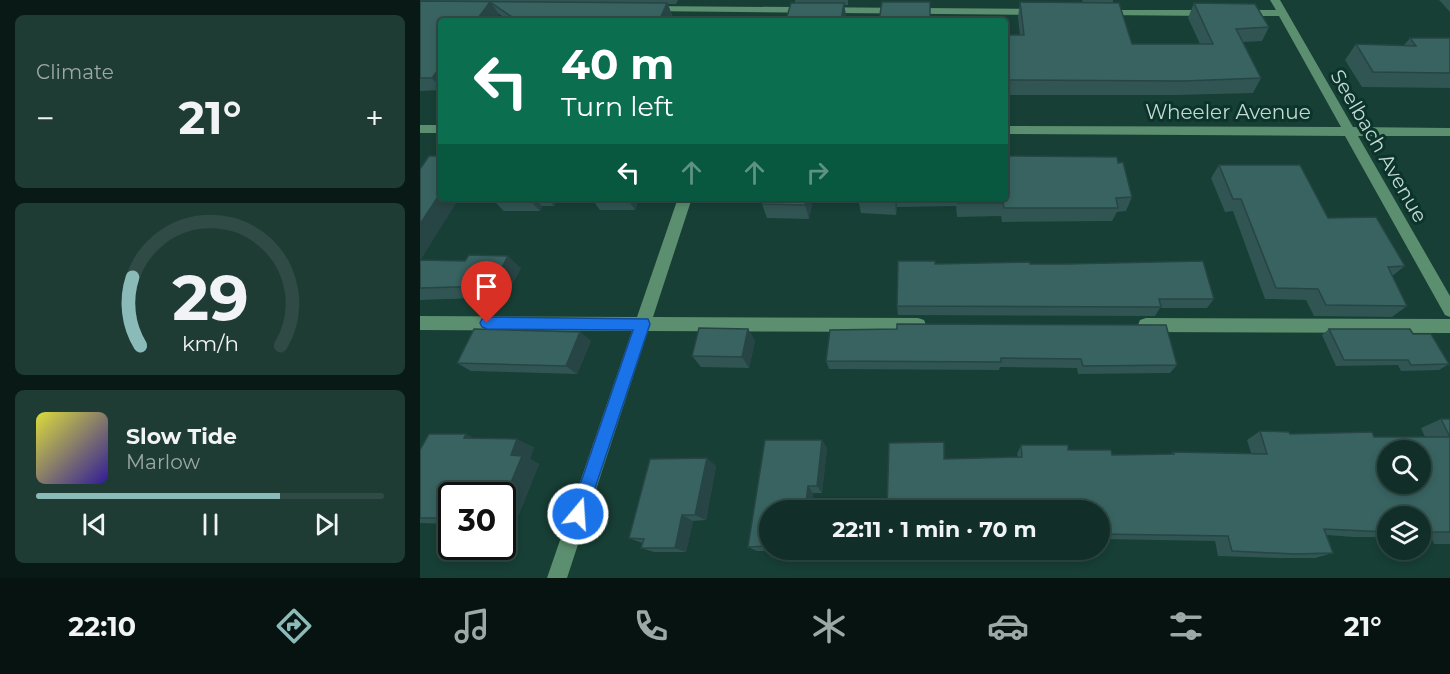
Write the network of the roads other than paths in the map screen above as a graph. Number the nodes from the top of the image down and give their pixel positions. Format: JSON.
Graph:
{"nodes":[{"id":1,"x":1275,"y":0,"type":"edge"},
{"id":2,"x":750,"y":5,"type":"edge"},
{"id":3,"x":643,"y":9,"type":"edge"},
{"id":4,"x":1045,"y":12,"type":"edge"},
{"id":5,"x":1092,"y":12,"type":"edge"},
{"id":6,"x":1282,"y":13,"type":"junction"},
{"id":7,"x":420,"y":129,"type":"edge"},
{"id":8,"x":438,"y":129,"type":"edge"},
{"id":9,"x":1008,"y":130,"type":"edge"},
{"id":10,"x":1348,"y":132,"type":"junction"},
{"id":11,"x":1450,"y":132,"type":"edge"},
{"id":12,"x":684,"y":201,"type":"edge"},
{"id":13,"x":1450,"y":310,"type":"edge"},
{"id":14,"x":420,"y":323,"type":"edge"},
{"id":15,"x":643,"y":324,"type":"junction"},
{"id":16,"x":939,"y":325,"type":"edge"},
{"id":17,"x":1129,"y":325,"type":"edge"},
{"id":18,"x":1450,"y":326,"type":"edge"},
{"id":19,"x":557,"y":578,"type":"edge"}],
"edges":[{"from":1,"to":6,"type":"street","name":"Seelbach Avenue"},
{"from":2,"to":3,"type":"street"},
{"from":2,"to":4,"type":"street"},
{"from":5,"to":6,"type":"street"},
{"from":6,"to":10,"type":"street","name":"Seelbach Avenue"},
{"from":7,"to":8,"type":"street"},
{"from":9,"to":10,"type":"street","name":"Wheeler Avenue"},
{"from":10,"to":11,"type":"street","name":"Wheeler Avenue"},
{"from":10,"to":13,"type":"street","name":"Seelbach Avenue"},
{"from":12,"to":15,"type":"street"},
{"from":14,"to":15,"type":"street"},
{"from":15,"to":16,"type":"street"},
{"from":15,"to":19,"type":"street"},
{"from":17,"to":18,"type":"street"}]}
